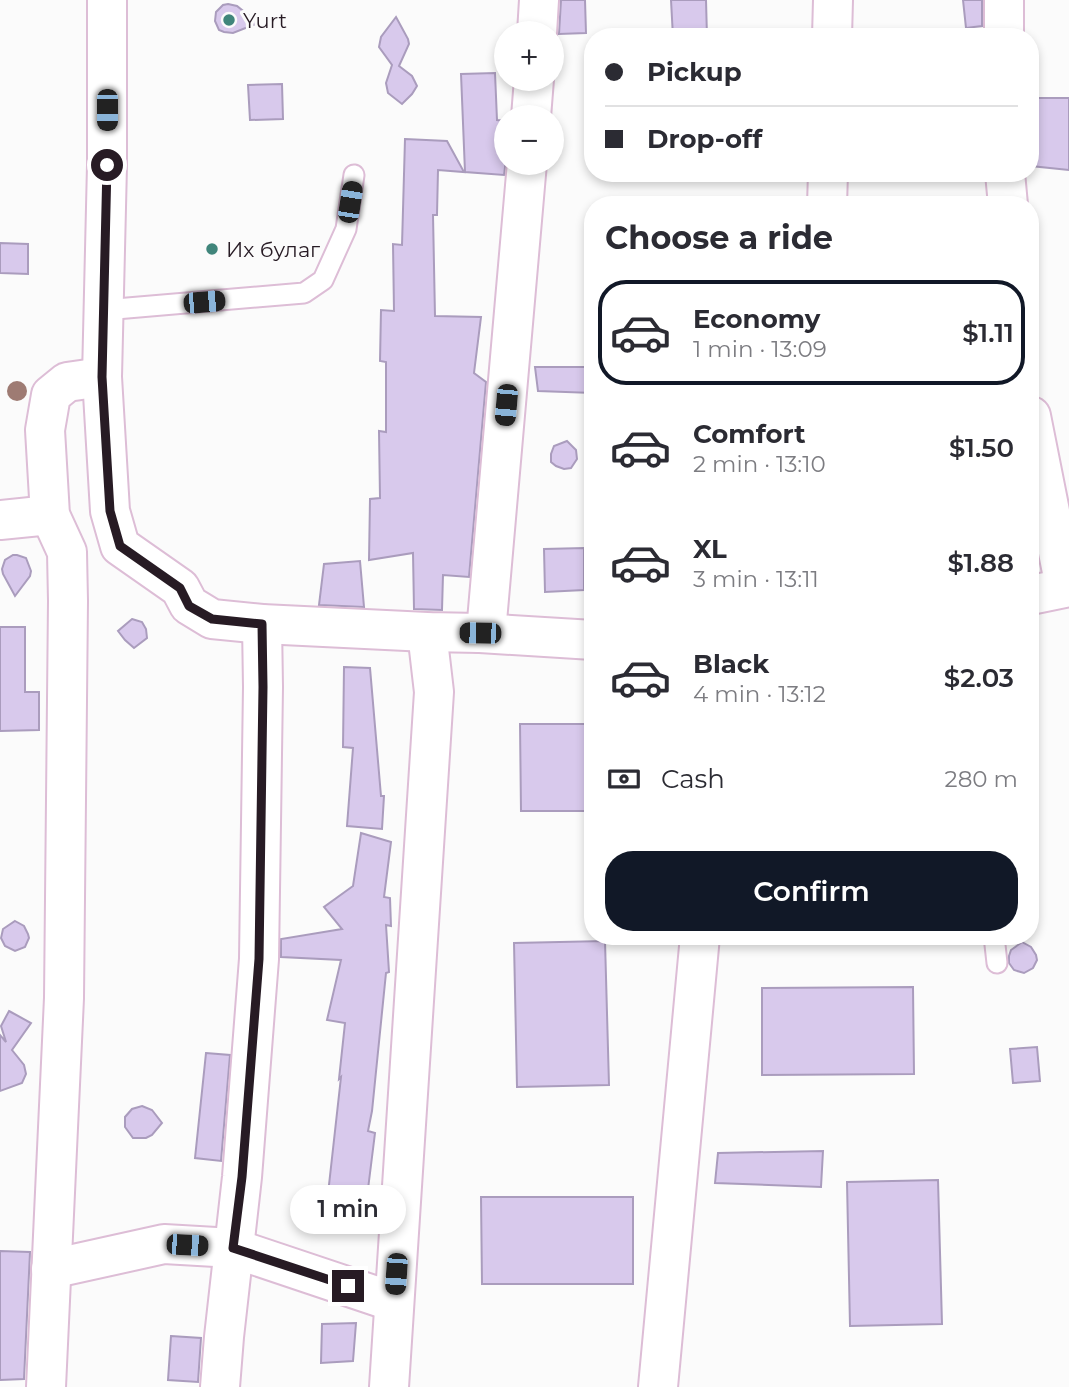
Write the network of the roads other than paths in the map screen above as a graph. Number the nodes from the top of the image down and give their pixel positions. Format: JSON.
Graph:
{"nodes":[{"id":1,"x":107,"y":0,"type":"edge"},
{"id":2,"x":539,"y":0,"type":"edge"},
{"id":3,"x":833,"y":0,"type":"edge"},
{"id":4,"x":1004,"y":0,"type":"edge"},
{"id":5,"x":538,"y":21,"type":"edge"},
{"id":6,"x":832,"y":28,"type":"edge"},
{"id":7,"x":1004,"y":28,"type":"edge"},
{"id":8,"x":355,"y":175,"type":"dead end"},
{"id":9,"x":526,"y":175,"type":"edge"},
{"id":10,"x":104,"y":310,"type":"junction"},
{"id":11,"x":102,"y":377,"type":"junction"},
{"id":12,"x":1039,"y":474,"type":"edge"},
{"id":13,"x":50,"y":514,"type":"junction"},
{"id":14,"x":0,"y":520,"type":"edge"},
{"id":15,"x":120,"y":546,"type":"junction"},
{"id":16,"x":66,"y":552,"type":"junction"},
{"id":17,"x":1055,"y":589,"type":"edge"},
{"id":18,"x":262,"y":624,"type":"junction"},
{"id":19,"x":427,"y":632,"type":"junction"},
{"id":20,"x":480,"y":633,"type":"junction"},
{"id":21,"x":584,"y":639,"type":"edge"},
{"id":22,"x":699,"y":945,"type":"edge"},
{"id":23,"x":995,"y":945,"type":"edge"},
{"id":24,"x":996,"y":963,"type":"dead end"},
{"id":25,"x":233,"y":1248,"type":"junction"},
{"id":26,"x":51,"y":1269,"type":"junction"},
{"id":27,"x":394,"y":1302,"type":"junction"},
{"id":28,"x":46,"y":1387,"type":"edge"},
{"id":29,"x":220,"y":1387,"type":"edge"},
{"id":30,"x":389,"y":1387,"type":"edge"},
{"id":31,"x":658,"y":1387,"type":"edge"}],
"edges":[{"from":1,"to":10,"type":"street"},
{"from":2,"to":5,"type":"street"},
{"from":3,"to":6,"type":"street"},
{"from":4,"to":7,"type":"street"},
{"from":8,"to":10,"type":"lane"},
{"from":9,"to":20,"type":"street"},
{"from":10,"to":11,"type":"street"},
{"from":11,"to":13,"type":"street"},
{"from":11,"to":15,"type":"street"},
{"from":12,"to":17,"type":"street"},
{"from":13,"to":14,"type":"street"},
{"from":13,"to":16,"type":"street"},
{"from":15,"to":16,"type":"street"},
{"from":15,"to":18,"type":"street"},
{"from":16,"to":26,"type":"street"},
{"from":18,"to":19,"type":"street"},
{"from":18,"to":25,"type":"street"},
{"from":19,"to":20,"type":"street"},
{"from":19,"to":27,"type":"street"},
{"from":20,"to":21,"type":"street"},
{"from":22,"to":31,"type":"street"},
{"from":23,"to":24,"type":"lane"},
{"from":25,"to":26,"type":"street"},
{"from":25,"to":27,"type":"street"},
{"from":25,"to":29,"type":"street"},
{"from":26,"to":28,"type":"street"},
{"from":27,"to":30,"type":"street"}]}
